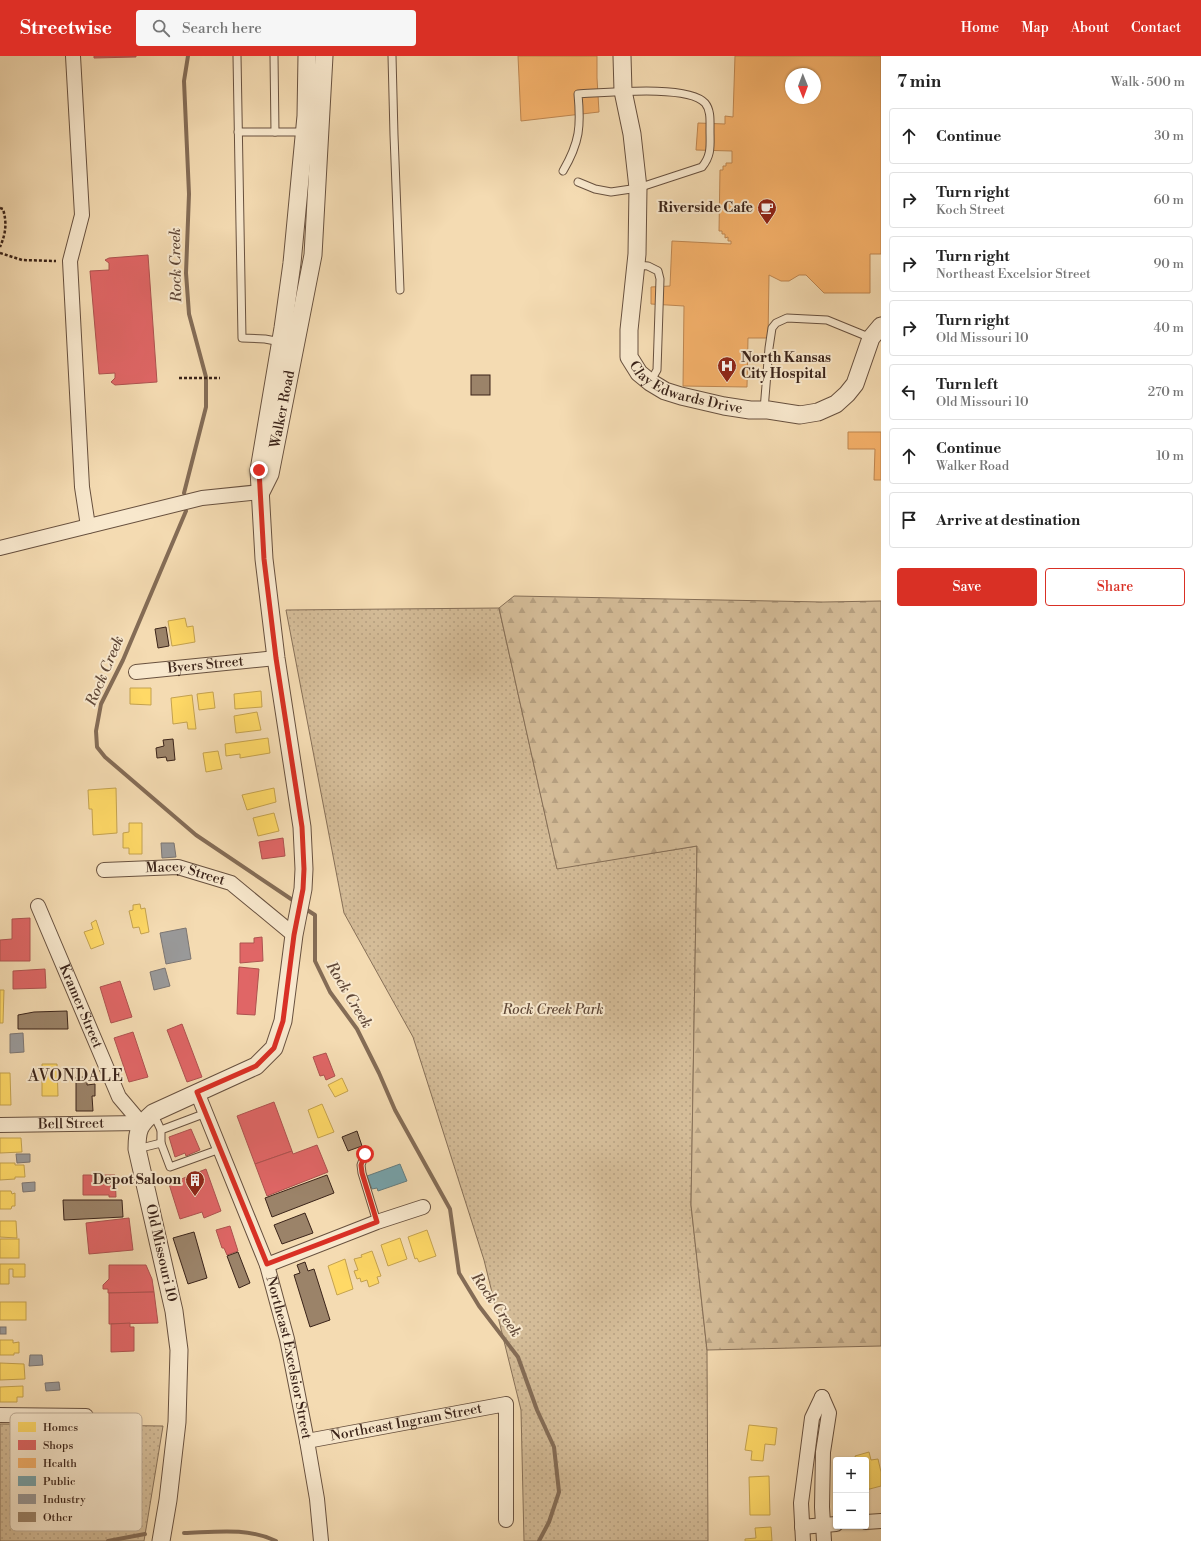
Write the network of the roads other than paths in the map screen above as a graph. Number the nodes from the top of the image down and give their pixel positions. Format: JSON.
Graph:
{"nodes":[{"id":1,"x":73,"y":56,"type":"edge"},
{"id":2,"x":237,"y":56,"type":"edge"},
{"id":3,"x":274,"y":56,"type":"edge"},
{"id":4,"x":307,"y":56,"type":"edge"},
{"id":5,"x":324,"y":56,"type":"edge"},
{"id":6,"x":392,"y":56,"type":"edge"},
{"id":7,"x":622,"y":56,"type":"edge"},
{"id":8,"x":623,"y":91,"type":"junction"},
{"id":9,"x":238,"y":132,"type":"junction"},
{"id":10,"x":275,"y":132,"type":"junction"},
{"id":11,"x":312,"y":133,"type":"junction"},
{"id":12,"x":563,"y":171,"type":"dead end"},
{"id":13,"x":578,"y":182,"type":"dead end"},
{"id":14,"x":638,"y":188,"type":"junction"},
{"id":15,"x":636,"y":266,"type":"junction"},
{"id":16,"x":400,"y":290,"type":"dead end"},
{"id":17,"x":876,"y":332,"type":"edge"},
{"id":18,"x":288,"y":344,"type":"junction"},
{"id":19,"x":650,"y":382,"type":"junction"},
{"id":20,"x":764,"y":410,"type":"junction"},
{"id":21,"x":260,"y":492,"type":"junction"},
{"id":22,"x":88,"y":526,"type":"junction"},
{"id":23,"x":0,"y":548,"type":"edge"},
{"id":24,"x":276,"y":658,"type":"junction"},
{"id":25,"x":136,"y":672,"type":"dead end"},
{"id":26,"x":104,"y":870,"type":"dead end"},
{"id":27,"x":38,"y":906,"type":"dead end"},
{"id":28,"x":295,"y":928,"type":"junction"},
{"id":29,"x":197,"y":1092,"type":"junction"},
{"id":30,"x":206,"y":1113,"type":"junction"},
{"id":31,"x":147,"y":1118,"type":"junction"},
{"id":32,"x":0,"y":1125,"type":"edge"},
{"id":33,"x":161,"y":1130,"type":"junction"},
{"id":34,"x":160,"y":1142,"type":"junction"},
{"id":35,"x":137,"y":1149,"type":"junction"},
{"id":36,"x":220,"y":1149,"type":"junction"},
{"id":37,"x":365,"y":1154,"type":"dead end"},
{"id":38,"x":423,"y":1207,"type":"dead end"},
{"id":39,"x":377,"y":1222,"type":"junction"},
{"id":40,"x":267,"y":1264,"type":"junction"},
{"id":41,"x":0,"y":1415,"type":"edge"},
{"id":42,"x":10,"y":1415,"type":"edge"},
{"id":43,"x":307,"y":1441,"type":"junction"},
{"id":44,"x":506,"y":1520,"type":"dead end"},
{"id":45,"x":881,"y":1521,"type":"edge"},
{"id":46,"x":869,"y":1522,"type":"edge"},
{"id":47,"x":830,"y":1524,"type":"edge"},
{"id":48,"x":802,"y":1526,"type":"junction"},
{"id":49,"x":161,"y":1541,"type":"edge"},
{"id":50,"x":321,"y":1541,"type":"edge"},
{"id":51,"x":803,"y":1541,"type":"edge"},
{"id":52,"x":824,"y":1541,"type":"edge"}],
"edges":[{"from":1,"to":22,"type":"street"},
{"from":2,"to":9,"type":"lane"},
{"from":3,"to":10,"type":"lane"},
{"from":4,"to":11,"type":"street","name":"Walker Road"},
{"from":5,"to":11,"type":"street","name":"Walker Road"},
{"from":6,"to":16,"type":"lane"},
{"from":7,"to":8,"type":"street","name":"Clay Edwards Drive"},
{"from":8,"to":12,"type":"lane"},
{"from":8,"to":14,"type":"street","name":"Clay Edwards Drive"},
{"from":8,"to":14,"type":"lane"},
{"from":9,"to":10,"type":"lane"},
{"from":9,"to":18,"type":"lane"},
{"from":10,"to":11,"type":"lane"},
{"from":11,"to":18,"type":"street","name":"Walker Road"},
{"from":13,"to":14,"type":"lane"},
{"from":14,"to":15,"type":"street","name":"Clay Edwards Drive"},
{"from":15,"to":19,"type":"street","name":"Clay Edwards Drive"},
{"from":15,"to":19,"type":"lane"},
{"from":17,"to":20,"type":"street","name":"Clay Edwards Drive"},
{"from":17,"to":20,"type":"lane"},
{"from":18,"to":21,"type":"street","name":"Walker Road"},
{"from":19,"to":20,"type":"street","name":"Clay Edwards Drive"},
{"from":21,"to":22,"type":"street"},
{"from":21,"to":24,"type":"street"},
{"from":22,"to":23,"type":"street"},
{"from":24,"to":25,"type":"street","name":"Byers Street"},
{"from":24,"to":28,"type":"street"},
{"from":26,"to":28,"type":"street","name":"Macey Street"},
{"from":27,"to":31,"type":"street","name":"Kramer Street"},
{"from":28,"to":29,"type":"street"},
{"from":29,"to":30,"type":"street","name":"Northeast Excelsior Street"},
{"from":29,"to":31,"type":"street"},
{"from":30,"to":33,"type":"lane"},
{"from":30,"to":36,"type":"street","name":"Northeast Excelsior Street"},
{"from":31,"to":32,"type":"street","name":"Bell Street"},
{"from":31,"to":33,"type":"lane"},
{"from":31,"to":35,"type":"street","name":"Old Missouri 10"},
{"from":33,"to":34,"type":"lane"},
{"from":34,"to":35,"type":"lane"},
{"from":34,"to":36,"type":"lane"},
{"from":35,"to":49,"type":"street","name":"Old Missouri 10"},
{"from":36,"to":40,"type":"street","name":"Northeast Excelsior Street"},
{"from":37,"to":39,"type":"lane"},
{"from":38,"to":39,"type":"street"},
{"from":39,"to":40,"type":"street"},
{"from":40,"to":43,"type":"street","name":"Northeast Excelsior Street"},
{"from":41,"to":42,"type":"street"},
{"from":43,"to":44,"type":"street","name":"Northeast Ingram Street"},
{"from":43,"to":50,"type":"street","name":"Northeast Excelsior Street"},
{"from":45,"to":46,"type":"street"},
{"from":47,"to":48,"type":"street"},
{"from":47,"to":48,"type":"street"},
{"from":47,"to":52,"type":"street"},
{"from":48,"to":51,"type":"street"}]}
